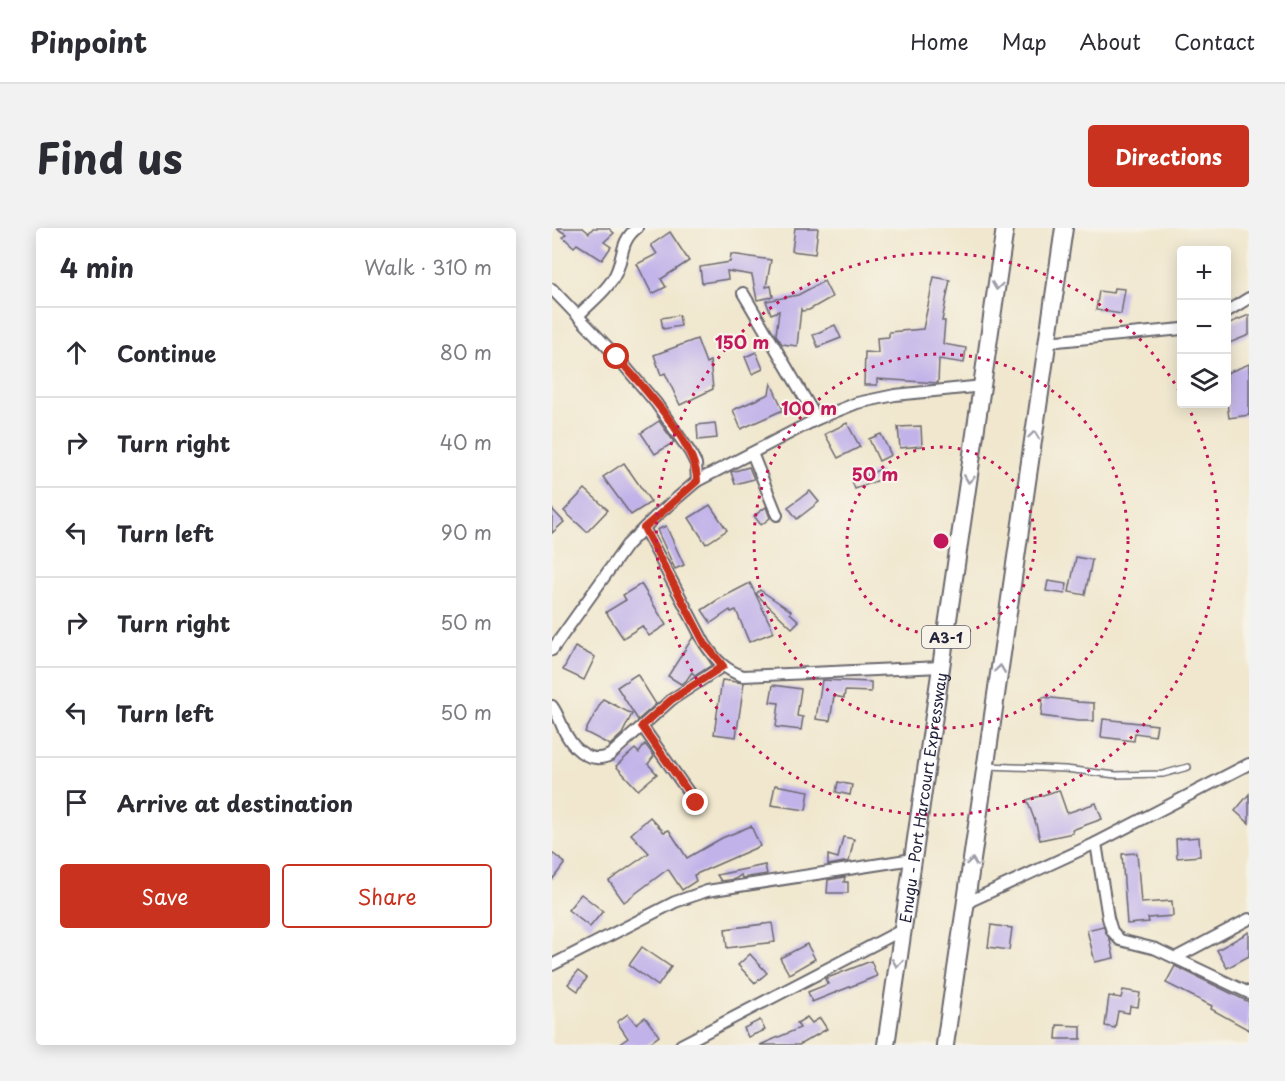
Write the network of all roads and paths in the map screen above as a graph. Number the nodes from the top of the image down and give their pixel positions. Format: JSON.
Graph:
{"nodes":[{"id":1,"x":637,"y":228,"type":"edge"},
{"id":2,"x":1005,"y":228,"type":"edge"},
{"id":3,"x":1064,"y":228,"type":"edge"},
{"id":4,"x":552,"y":289,"type":"edge"},
{"id":5,"x":743,"y":292,"type":"dead end"},
{"id":6,"x":1249,"y":298,"type":"edge"},
{"id":7,"x":1231,"y":309,"type":"edge"},
{"id":8,"x":578,"y":316,"type":"junction"},
{"id":9,"x":1177,"y":329,"type":"edge"},
{"id":10,"x":1047,"y":342,"type":"junction"},
{"id":11,"x":983,"y":386,"type":"junction"},
{"id":12,"x":817,"y":418,"type":"junction"},
{"id":13,"x":752,"y":453,"type":"junction"},
{"id":14,"x":697,"y":481,"type":"junction"},
{"id":15,"x":777,"y":515,"type":"dead end"},
{"id":16,"x":644,"y":528,"type":"junction"},
{"id":17,"x":552,"y":650,"type":"edge"},
{"id":18,"x":723,"y":666,"type":"junction"},
{"id":19,"x":941,"y":667,"type":"junction"},
{"id":20,"x":552,"y":706,"type":"edge"},
{"id":21,"x":642,"y":726,"type":"junction"},
{"id":22,"x":1249,"y":764,"type":"edge"},
{"id":23,"x":986,"y":766,"type":"junction"},
{"id":24,"x":1188,"y":767,"type":"dead end"},
{"id":25,"x":696,"y":803,"type":"dead end"},
{"id":26,"x":1096,"y":843,"type":"junction"},
{"id":27,"x":913,"y":859,"type":"junction"},
{"id":28,"x":966,"y":903,"type":"junction"},
{"id":29,"x":1249,"y":919,"type":"edge"},
{"id":30,"x":902,"y":930,"type":"junction"},
{"id":31,"x":1175,"y":958,"type":"junction"},
{"id":32,"x":552,"y":965,"type":"edge"},
{"id":33,"x":1249,"y":993,"type":"edge"},
{"id":34,"x":681,"y":1045,"type":"edge"},
{"id":35,"x":886,"y":1045,"type":"edge"},
{"id":36,"x":945,"y":1045,"type":"edge"}],
"edges":[{"from":1,"to":8,"type":"street"},
{"from":2,"to":11,"type":"highway","name":"Enugu - Port Harcourt Expressway","number":"A3-1","one_way":true},
{"from":3,"to":10,"type":"highway"},
{"from":4,"to":8,"type":"street"},
{"from":5,"to":12,"type":"street"},
{"from":6,"to":7,"type":"street"},
{"from":8,"to":14,"type":"street"},
{"from":9,"to":10,"type":"street"},
{"from":23,"to":10,"type":"highway","one_way":true},
{"from":11,"to":12,"type":"street"},
{"from":11,"to":19,"type":"highway","name":"Enugu - Port Harcourt Expressway","number":"A3-1","one_way":true},
{"from":12,"to":13,"type":"street"},
{"from":13,"to":14,"type":"street"},
{"from":13,"to":15,"type":"street"},
{"from":14,"to":16,"type":"street"},
{"from":16,"to":17,"type":"street"},
{"from":16,"to":18,"type":"street"},
{"from":18,"to":19,"type":"street"},
{"from":18,"to":21,"type":"street"},
{"from":19,"to":27,"type":"highway","name":"Enugu - Port Harcourt Expressway","number":"A3-1"},
{"from":20,"to":21,"type":"street"},
{"from":21,"to":25,"type":"street"},
{"from":22,"to":26,"type":"street"},
{"from":23,"to":24,"type":"lane"},
{"from":28,"to":23,"type":"highway","one_way":true},
{"from":26,"to":28,"type":"street"},
{"from":26,"to":31,"type":"street"},
{"from":27,"to":30,"type":"highway","name":"Enugu - Port Harcourt Expressway","number":"A3-1"},
{"from":27,"to":32,"type":"street"},
{"from":28,"to":36,"type":"highway"},
{"from":29,"to":31,"type":"street"},
{"from":30,"to":34,"type":"street"},
{"from":30,"to":35,"type":"highway","name":"Enugu - Port Harcourt Expressway","number":"A3-1","one_way":true},
{"from":31,"to":33,"type":"street"}]}
